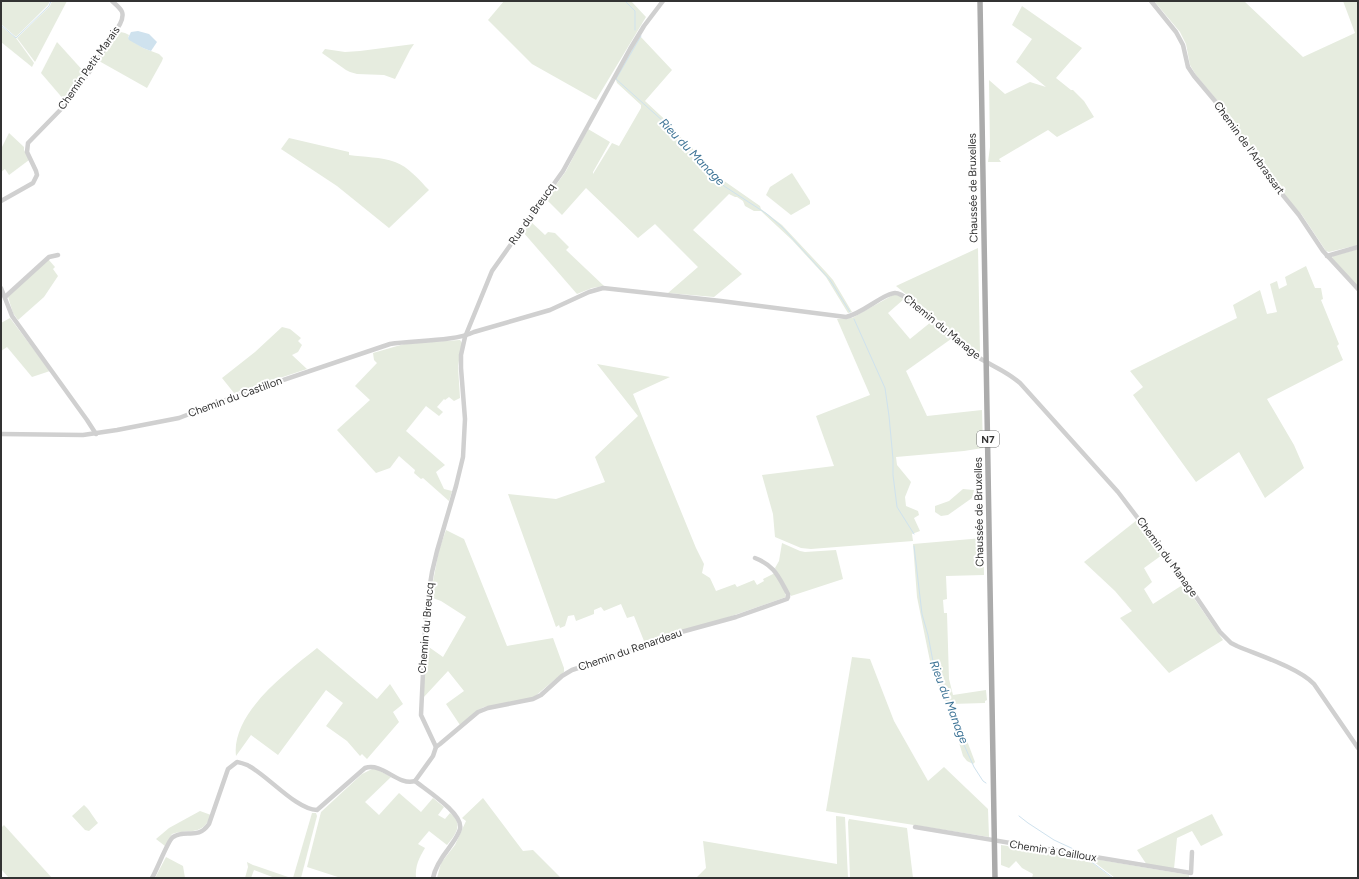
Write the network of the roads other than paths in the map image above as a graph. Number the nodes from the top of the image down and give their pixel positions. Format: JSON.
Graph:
{"nodes":[{"id":1,"x":112,"y":1,"type":"edge"},
{"id":2,"x":663,"y":1,"type":"edge"},
{"id":3,"x":980,"y":1,"type":"edge"},
{"id":4,"x":1151,"y":1,"type":"edge"},
{"id":5,"x":1,"y":201,"type":"edge"},
{"id":6,"x":1358,"y":247,"type":"edge"},
{"id":7,"x":58,"y":255,"type":"dead end"},
{"id":8,"x":1327,"y":256,"type":"junction"},
{"id":9,"x":1,"y":288,"type":"edge"},
{"id":10,"x":1358,"y":290,"type":"edge"},
{"id":11,"x":5,"y":297,"type":"junction"},
{"id":12,"x":465,"y":336,"type":"junction"},
{"id":13,"x":986,"y":362,"type":"junction"},
{"id":14,"x":1,"y":434,"type":"edge"},
{"id":15,"x":96,"y":434,"type":"junction"},
{"id":16,"x":464,"y":446,"type":"joint"},
{"id":17,"x":755,"y":558,"type":"dead end"},
{"id":18,"x":436,"y":747,"type":"junction"},
{"id":19,"x":1358,"y":748,"type":"edge"},
{"id":20,"x":415,"y":781,"type":"junction"},
{"id":21,"x":914,"y":828,"type":"dead end"},
{"id":22,"x":995,"y":841,"type":"junction"},
{"id":23,"x":1192,"y":852,"type":"dead end"},
{"id":24,"x":152,"y":878,"type":"edge"},
{"id":25,"x":433,"y":878,"type":"edge"},
{"id":26,"x":995,"y":878,"type":"edge"}],
"edges":[{"from":1,"to":5,"type":"street","name":"Chemin Petit Marais"},
{"from":2,"to":12,"type":"street","name":"Rue du Breucq"},
{"from":3,"to":13,"type":"main road","name":"Chaussée de Bruxelles","number":"N7"},
{"from":4,"to":8,"type":"street","name":"Chemin de l'Arbrassart"},
{"from":6,"to":8,"type":"street"},
{"from":7,"to":11,"type":"street"},
{"from":8,"to":10,"type":"street","name":"Chemin de l'Arbrassart"},
{"from":9,"to":11,"type":"street"},
{"from":11,"to":15,"type":"street"},
{"from":12,"to":13,"type":"street","name":"Chemin du Manage"},
{"from":12,"to":15,"type":"street","name":"Chemin du Castillon"},
{"from":12,"to":16,"type":"street","name":"Rue du Breucq"},
{"from":13,"to":19,"type":"street","name":"Chemin du Manage"},
{"from":13,"to":22,"type":"main road","name":"Chaussée de Bruxelles","number":"N7"},
{"from":14,"to":15,"type":"street","name":"Chemin du Castillon"},
{"from":16,"to":18,"type":"street","name":"Chemin du Breucq"},
{"from":17,"to":18,"type":"street","name":"Chemin du Renardeau"},
{"from":18,"to":20,"type":"street"},
{"from":20,"to":24,"type":"street"},
{"from":20,"to":25,"type":"street"},
{"from":21,"to":22,"type":"street","name":"Chemin à Cailloux"},
{"from":22,"to":23,"type":"street","name":"Chemin à Cailloux"},
{"from":22,"to":26,"type":"main road","name":"Chaussée de Bruxelles","number":"N7"}]}
